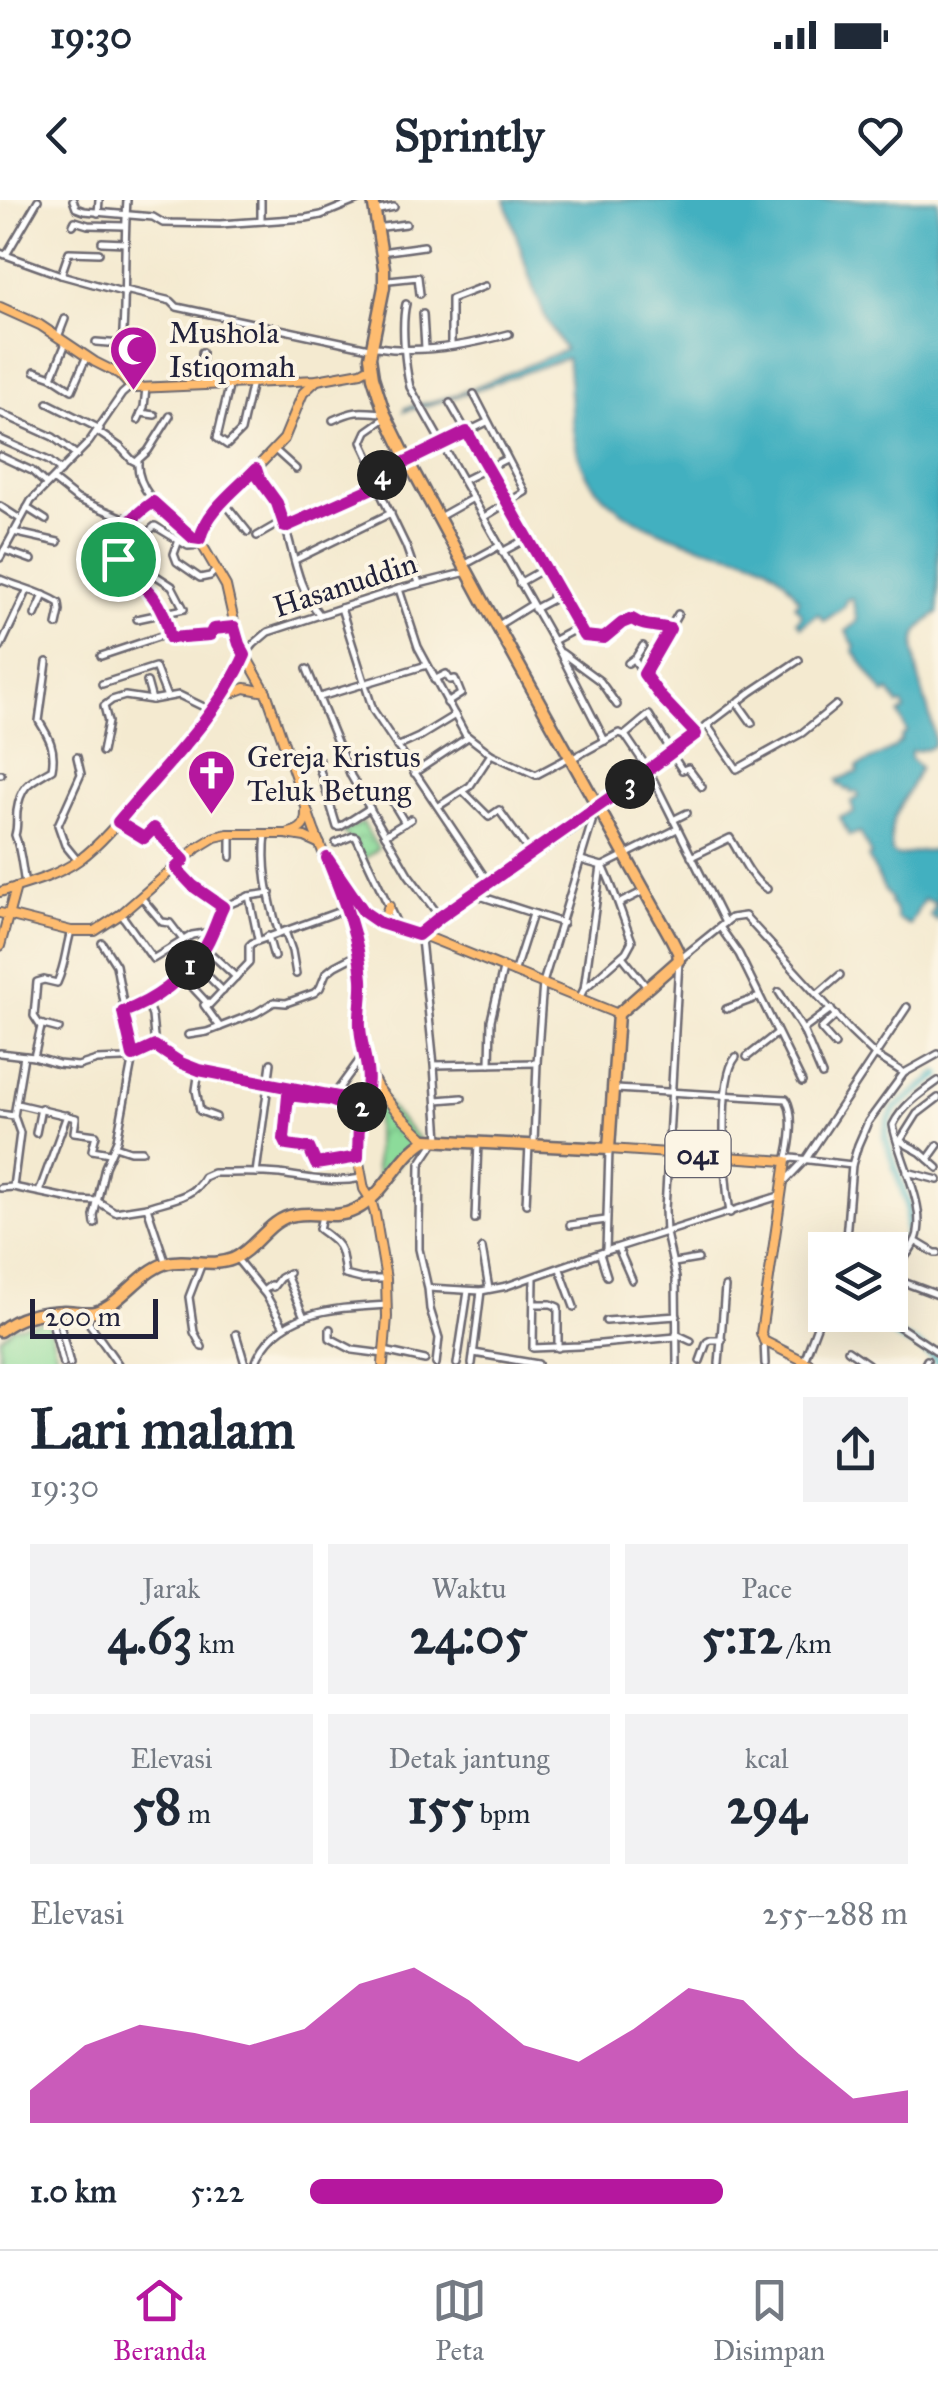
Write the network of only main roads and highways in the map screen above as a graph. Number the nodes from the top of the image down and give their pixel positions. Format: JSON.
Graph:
{"nodes":[{"id":1,"x":377,"y":203,"type":"edge"},
{"id":2,"x":0,"y":307,"type":"edge"},
{"id":3,"x":374,"y":348,"type":"junction"},
{"id":4,"x":369,"y":369,"type":"junction"},
{"id":5,"x":298,"y":380,"type":"junction"},
{"id":6,"x":317,"y":380,"type":"junction"},
{"id":7,"x":303,"y":393,"type":"junction"},
{"id":8,"x":245,"y":655,"type":"junction"},
{"id":9,"x":266,"y":692,"type":"junction"},
{"id":10,"x":224,"y":696,"type":"junction"},
{"id":11,"x":307,"y":807,"type":"junction"},
{"id":12,"x":314,"y":830,"type":"junction"},
{"id":13,"x":286,"y":834,"type":"junction"},
{"id":14,"x":305,"y":837,"type":"junction"},
{"id":15,"x":320,"y":844,"type":"junction"},
{"id":16,"x":327,"y":858,"type":"junction"},
{"id":17,"x":20,"y":886,"type":"junction"},
{"id":18,"x":0,"y":892,"type":"edge"},
{"id":19,"x":387,"y":901,"type":"road end"},
{"id":20,"x":4,"y":914,"type":"edge"},
{"id":21,"x":371,"y":918,"type":"junction"},
{"id":22,"x":0,"y":946,"type":"edge"},
{"id":23,"x":618,"y":1014,"type":"junction"},
{"id":24,"x":369,"y":1072,"type":"junction"},
{"id":25,"x":433,"y":1140,"type":"junction"},
{"id":26,"x":609,"y":1149,"type":"junction"},
{"id":27,"x":370,"y":1200,"type":"junction"},
{"id":28,"x":0,"y":1332,"type":"edge"},
{"id":29,"x":384,"y":1356,"type":"edge"},
{"id":30,"x":807,"y":1362,"type":"edge"}],
"edges":[{"from":1,"to":3,"type":"highway"},
{"from":1,"to":3,"type":"highway"},
{"from":2,"to":5,"type":"main road"},
{"from":3,"to":4,"type":"highway"},
{"from":4,"to":6,"type":"main road"},
{"from":4,"to":23,"type":"highway"},
{"from":5,"to":6,"type":"main road"},
{"from":5,"to":7,"type":"main road"},
{"from":6,"to":7,"type":"main road"},
{"from":7,"to":8,"type":"main road"},
{"from":8,"to":9,"type":"main road"},
{"from":8,"to":10,"type":"main road"},
{"from":9,"to":10,"type":"main road"},
{"from":9,"to":11,"type":"main road"},
{"from":10,"to":17,"type":"main road"},
{"from":11,"to":12,"type":"main road"},
{"from":11,"to":13,"type":"main road"},
{"from":12,"to":14,"type":"main road"},
{"from":12,"to":15,"type":"main road"},
{"from":13,"to":14,"type":"main road"},
{"from":13,"to":20,"type":"main road"},
{"from":14,"to":15,"type":"main road"},
{"from":15,"to":16,"type":"main road"},
{"from":16,"to":21,"type":"main road"},
{"from":16,"to":24,"type":"main road"},
{"from":17,"to":18,"type":"main road"},
{"from":17,"to":20,"type":"main road"},
{"from":19,"to":21,"type":"main road"},
{"from":20,"to":22,"type":"main road"},
{"from":21,"to":23,"type":"main road"},
{"from":23,"to":26,"type":"highway"},
{"from":24,"to":25,"type":"main road"},
{"from":24,"to":27,"type":"main road"},
{"from":25,"to":26,"type":"highway"},
{"from":25,"to":27,"type":"highway"},
{"from":26,"to":30,"type":"main road","number":"041"},
{"from":27,"to":28,"type":"highway"},
{"from":27,"to":29,"type":"main road"}]}
